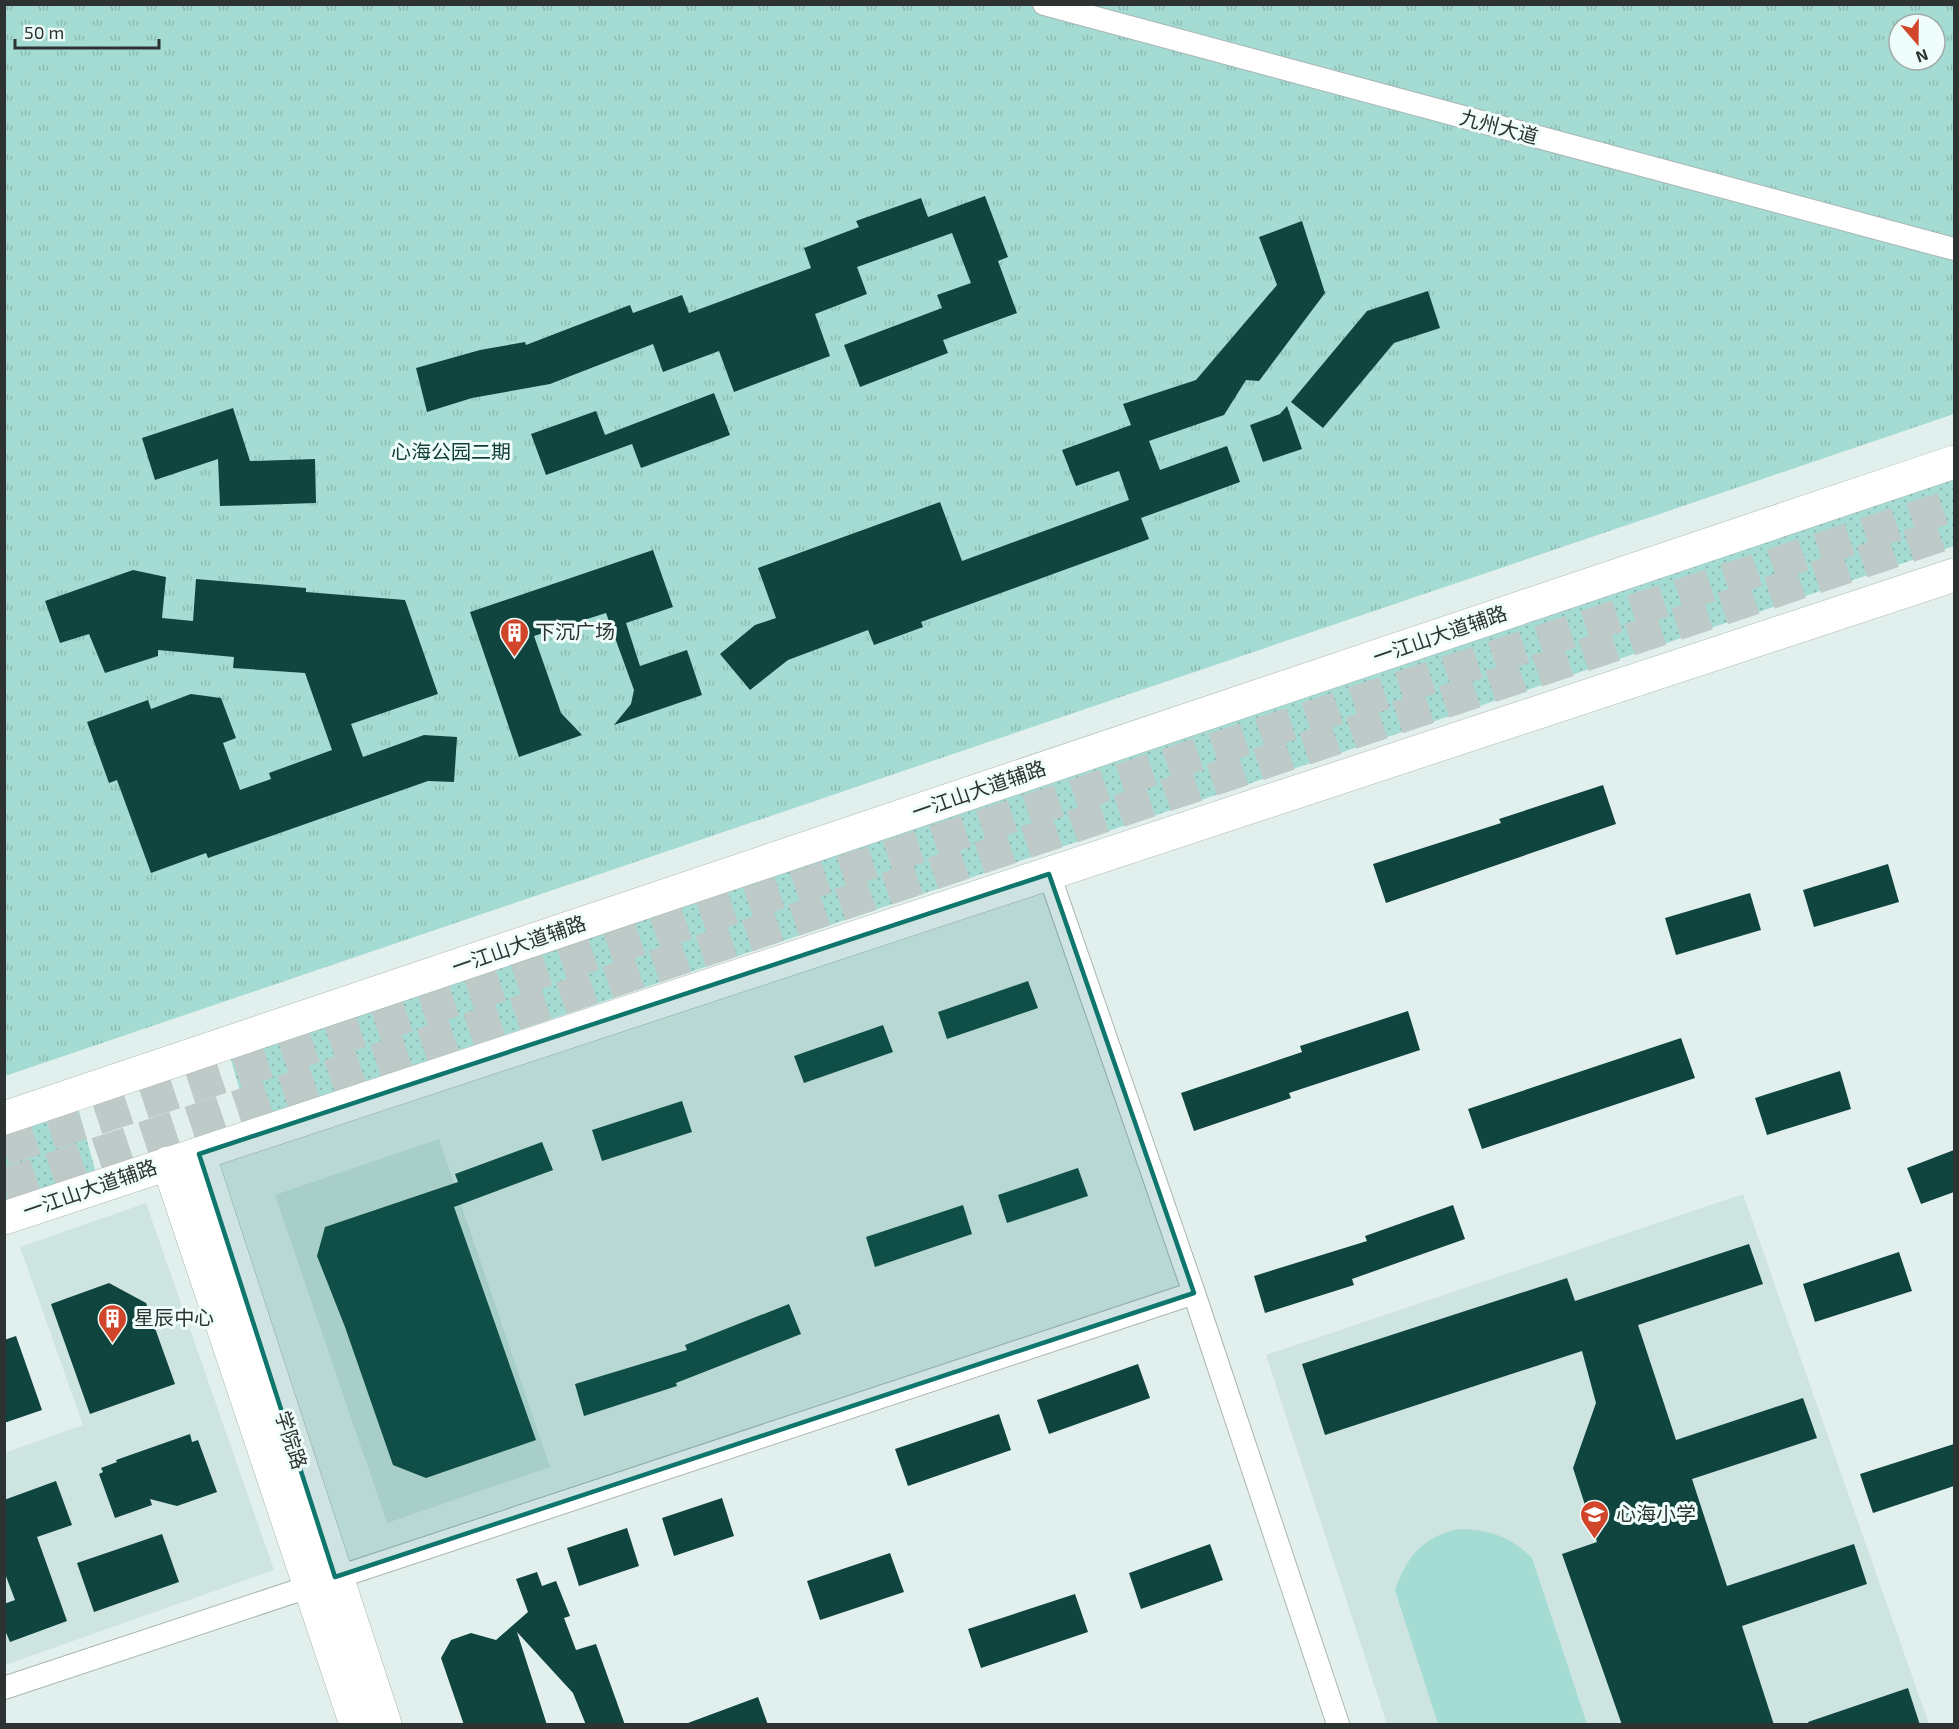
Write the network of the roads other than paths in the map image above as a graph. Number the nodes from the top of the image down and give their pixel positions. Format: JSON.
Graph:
{"nodes":[{"id":1,"x":1044,"y":4,"type":"edge"},
{"id":2,"x":1954,"y":249,"type":"edge"},
{"id":3,"x":1954,"y":462,"type":"edge"},
{"id":4,"x":1954,"y":575,"type":"edge"},
{"id":5,"x":1954,"y":586,"type":"edge"},
{"id":6,"x":1806,"y":624,"type":"junction"},
{"id":7,"x":1049,"y":874,"type":"junction"},
{"id":8,"x":4,"y":1118,"type":"edge"},
{"id":9,"x":199,"y":1154,"type":"junction"},
{"id":10,"x":168,"y":1163,"type":"junction"},
{"id":11,"x":4,"y":1218,"type":"edge"},
{"id":12,"x":1194,"y":1293,"type":"junction"},
{"id":13,"x":322,"y":1581,"type":"junction"},
{"id":14,"x":4,"y":1688,"type":"edge"},
{"id":15,"x":356,"y":1725,"type":"edge"},
{"id":16,"x":385,"y":1725,"type":"edge"},
{"id":17,"x":1338,"y":1725,"type":"edge"}],
"edges":[{"from":1,"to":2,"type":"street","name":"九州大道"},
{"from":3,"to":8,"type":"main road","name":"一江山大道辅路"},
{"from":4,"to":6,"type":"main road","name":"一江山大道辅路"},
{"from":5,"to":6,"type":"main road"},
{"from":6,"to":7,"type":"main road","name":"一江山大道辅路"},
{"from":7,"to":9,"type":"main road","name":"一江山大道辅路"},
{"from":7,"to":12,"type":"street"},
{"from":9,"to":10,"type":"main road","name":"一江山大道辅路"},
{"from":9,"to":13,"type":"main road","name":"学院路"},
{"from":10,"to":11,"type":"main road","name":"一江山大道辅路"},
{"from":10,"to":13,"type":"main road","name":"学院路"},
{"from":12,"to":13,"type":"street"},
{"from":12,"to":17,"type":"street"},
{"from":13,"to":14,"type":"street"},
{"from":13,"to":15,"type":"main road","name":"学院路"},
{"from":13,"to":16,"type":"main road","name":"学院路"}]}
